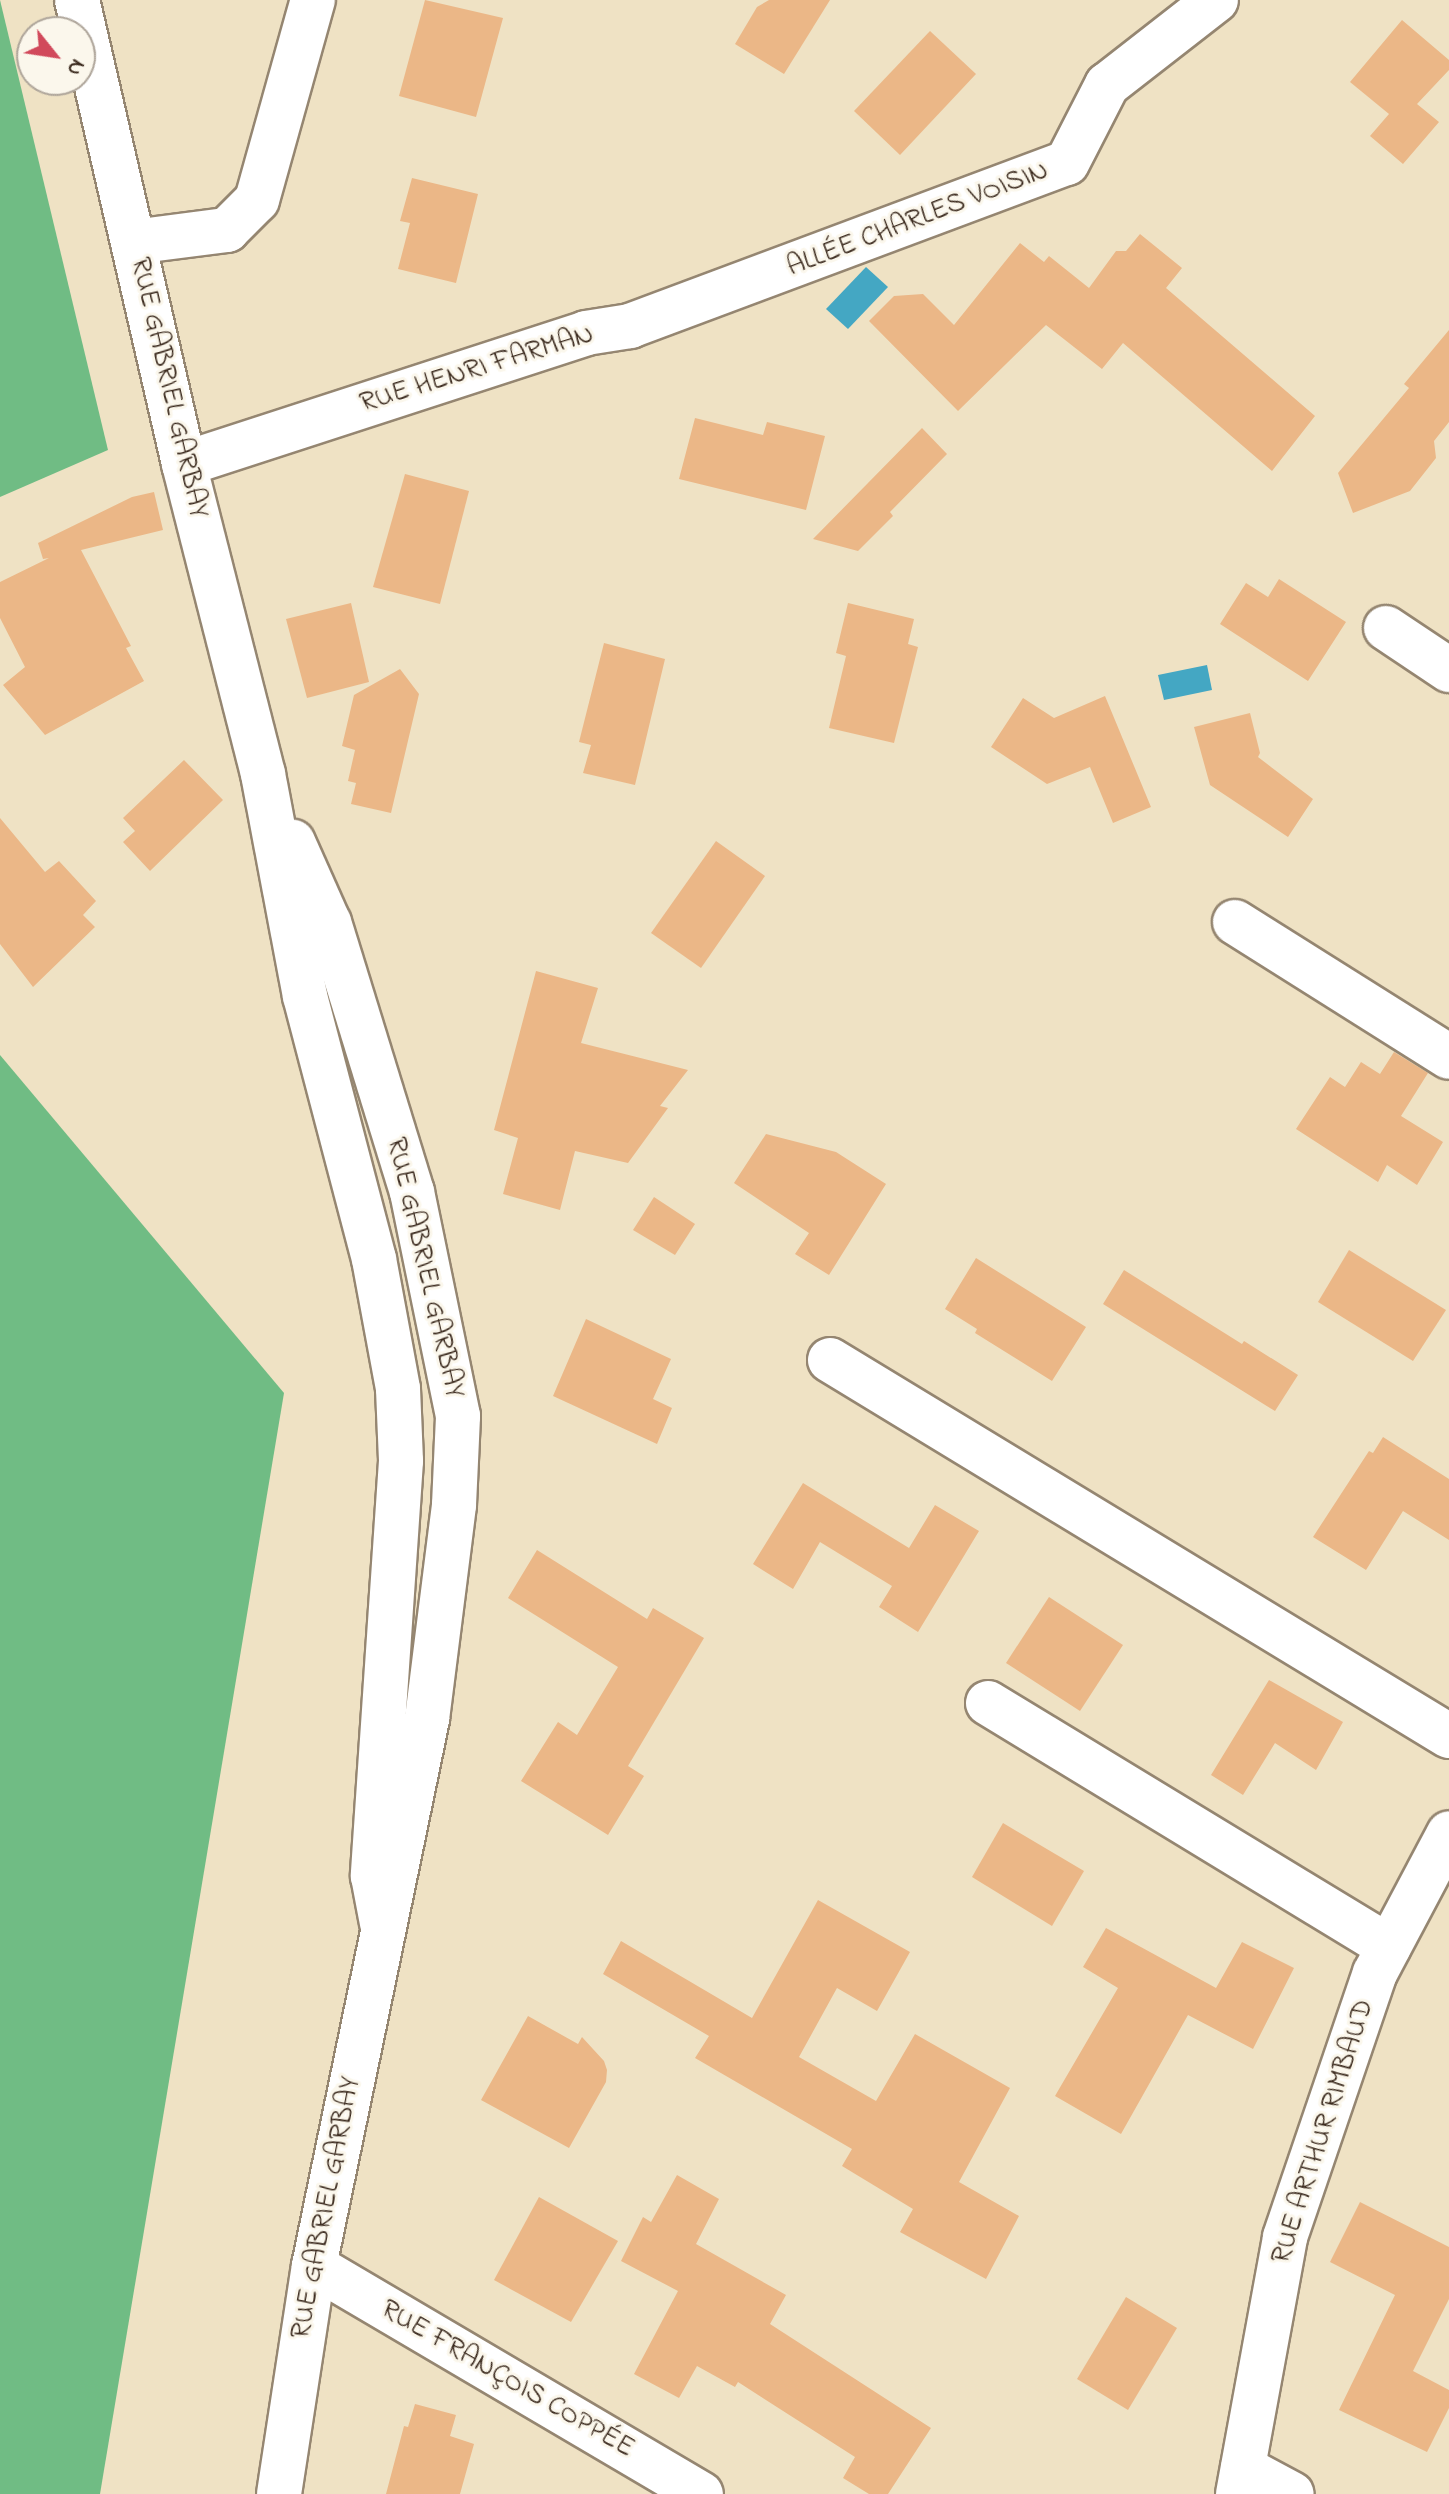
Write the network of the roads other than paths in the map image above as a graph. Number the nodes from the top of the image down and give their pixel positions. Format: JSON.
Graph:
{"nodes":[{"id":1,"x":77,"y":0,"type":"edge"},
{"id":2,"x":313,"y":0,"type":"edge"},
{"id":3,"x":1216,"y":0,"type":"edge"},
{"id":4,"x":133,"y":242,"type":"junction"},
{"id":5,"x":769,"y":277,"type":"joint"},
{"id":6,"x":184,"y":464,"type":"junction"},
{"id":7,"x":1386,"y":628,"type":"dead end"},
{"id":8,"x":1449,"y":670,"type":"edge"},
{"id":9,"x":263,"y":774,"type":"junction"},
{"id":10,"x":1235,"y":922,"type":"dead end"},
{"id":11,"x":1449,"y":1057,"type":"edge"},
{"id":12,"x":830,"y":1360,"type":"dead end"},
{"id":13,"x":988,"y":1703,"type":"dead end"},
{"id":14,"x":1449,"y":1736,"type":"edge"},
{"id":15,"x":1449,"y":1833,"type":"edge"},
{"id":16,"x":382,"y":1923,"type":"junction"},
{"id":17,"x":1389,"y":1947,"type":"junction"},
{"id":18,"x":314,"y":2266,"type":"junction"},
{"id":19,"x":1240,"y":2481,"type":"edge"},
{"id":20,"x":279,"y":2494,"type":"edge"},
{"id":21,"x":701,"y":2494,"type":"edge"},
{"id":22,"x":1292,"y":2494,"type":"edge"}],
"edges":[{"from":1,"to":4,"type":"street","name":"RUE GABRIEL GARBAY"},
{"from":2,"to":4,"type":"street"},
{"from":3,"to":5,"type":"street","name":"ALLÉE CHARLES VOISIN"},
{"from":4,"to":6,"type":"street","name":"RUE GABRIEL GARBAY"},
{"from":5,"to":6,"type":"street","name":"RUE HENRI FARMAN"},
{"from":6,"to":9,"type":"street","name":"RUE GABRIEL GARBAY"},
{"from":7,"to":8,"type":"street"},
{"from":9,"to":16,"type":"street","name":"RUE GABRIEL GARBAY"},
{"from":9,"to":16,"type":"street","name":"RUE GABRIEL GARBAY"},
{"from":10,"to":11,"type":"street"},
{"from":12,"to":14,"type":"street"},
{"from":13,"to":17,"type":"street"},
{"from":15,"to":17,"type":"street","name":"RUE ARTHUR RIMBAUD"},
{"from":16,"to":18,"type":"street","name":"RUE GABRIEL GARBAY"},
{"from":17,"to":19,"type":"street","name":"RUE ARTHUR RIMBAUD"},
{"from":18,"to":20,"type":"street","name":"RUE GABRIEL GARBAY"},
{"from":18,"to":21,"type":"street","name":"RUE FRANÇOIS COPPÉE"},
{"from":19,"to":22,"type":"street"}]}
